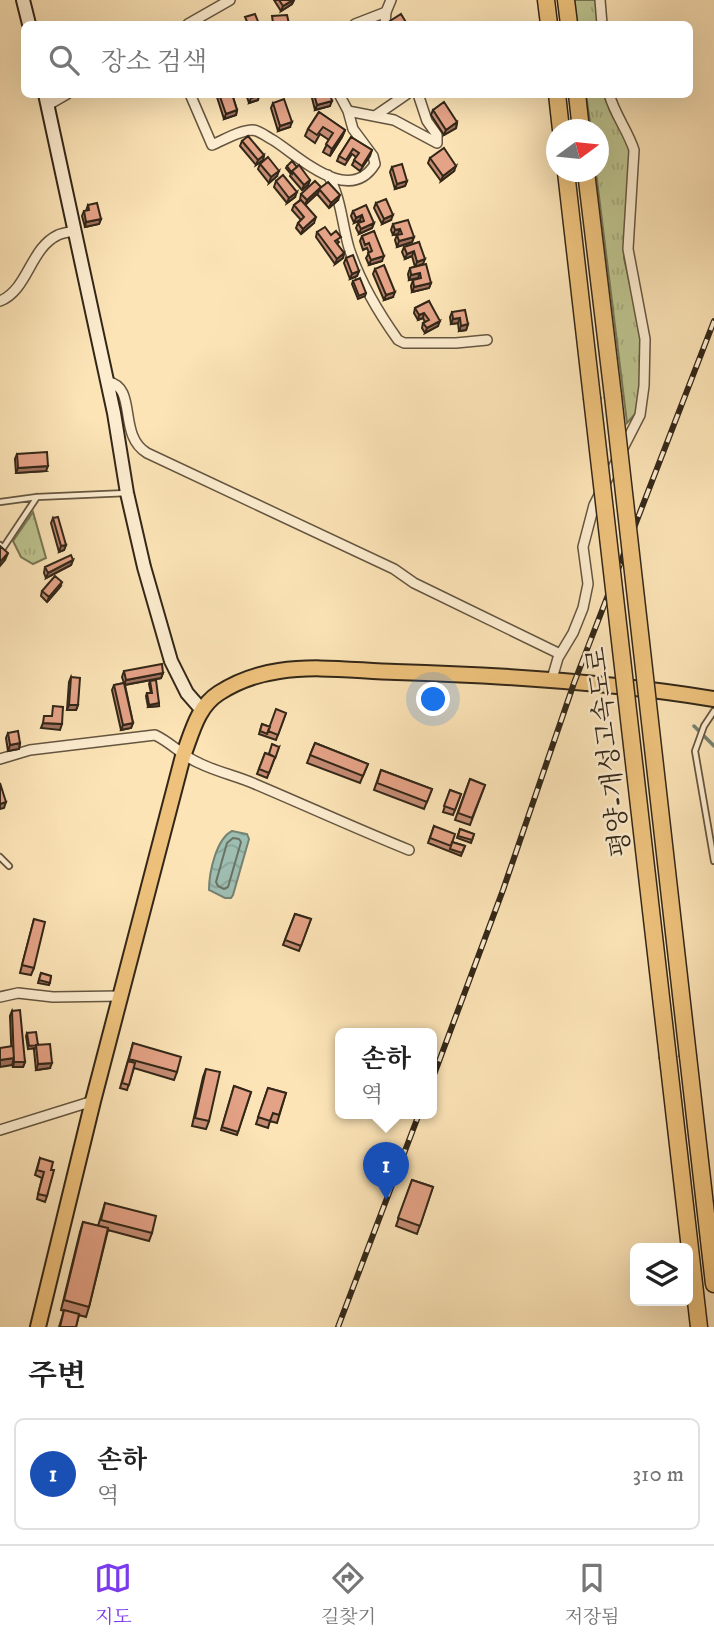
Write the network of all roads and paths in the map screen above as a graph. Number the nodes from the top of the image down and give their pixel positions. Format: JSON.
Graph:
{"nodes":[{"id":1,"x":23,"y":0,"type":"edge"},
{"id":2,"x":230,"y":0,"type":"edge"},
{"id":3,"x":391,"y":0,"type":"edge"},
{"id":4,"x":546,"y":0,"type":"edge"},
{"id":5,"x":566,"y":0,"type":"edge"},
{"id":6,"x":600,"y":0,"type":"edge"},
{"id":7,"x":386,"y":12,"type":"junction"},
{"id":8,"x":28,"y":21,"type":"edge"},
{"id":9,"x":193,"y":21,"type":"edge"},
{"id":10,"x":363,"y":21,"type":"edge"},
{"id":11,"x":385,"y":21,"type":"edge"},
{"id":12,"x":549,"y":21,"type":"edge"},
{"id":13,"x":569,"y":21,"type":"edge"},
{"id":14,"x":602,"y":21,"type":"edge"},
{"id":15,"x":192,"y":98,"type":"edge"},
{"id":16,"x":341,"y":98,"type":"edge"},
{"id":17,"x":401,"y":98,"type":"edge"},
{"id":18,"x":419,"y":98,"type":"edge"},
{"id":19,"x":557,"y":98,"type":"edge"},
{"id":20,"x":577,"y":98,"type":"edge"},
{"id":21,"x":610,"y":98,"type":"edge"},
{"id":22,"x":47,"y":100,"type":"edge"},
{"id":23,"x":348,"y":111,"type":"junction"},
{"id":24,"x":376,"y":116,"type":"junction"},
{"id":25,"x":560,"y":119,"type":"edge"},
{"id":26,"x":580,"y":119,"type":"edge"},
{"id":27,"x":328,"y":176,"type":"junction"},
{"id":28,"x":567,"y":182,"type":"edge"},
{"id":29,"x":587,"y":182,"type":"edge"},
{"id":30,"x":74,"y":231,"type":"junction"},
{"id":31,"x":0,"y":301,"type":"edge"},
{"id":32,"x":487,"y":340,"type":"dead end"},
{"id":33,"x":108,"y":382,"type":"junction"},
{"id":34,"x":127,"y":493,"type":"junction"},
{"id":35,"x":37,"y":497,"type":"junction"},
{"id":36,"x":0,"y":502,"type":"edge"},
{"id":37,"x":0,"y":545,"type":"edge"},
{"id":38,"x":560,"y":654,"type":"junction"},
{"id":39,"x":551,"y":682,"type":"junction"},
{"id":40,"x":714,"y":699,"type":"edge"},
{"id":41,"x":201,"y":709,"type":"junction"},
{"id":42,"x":714,"y":711,"type":"edge"},
{"id":43,"x":183,"y":756,"type":"junction"},
{"id":44,"x":0,"y":759,"type":"edge"},
{"id":45,"x":410,"y":850,"type":"dead end"},
{"id":46,"x":0,"y":857,"type":"edge"},
{"id":47,"x":714,"y":861,"type":"edge"},
{"id":48,"x":9,"y":866,"type":"dead end"},
{"id":49,"x":121,"y":996,"type":"junction"},
{"id":50,"x":0,"y":997,"type":"edge"},
{"id":51,"x":93,"y":1101,"type":"junction"},
{"id":52,"x":0,"y":1130,"type":"edge"},
{"id":53,"x":714,"y":1284,"type":"edge"},
{"id":54,"x":38,"y":1327,"type":"edge"},
{"id":55,"x":699,"y":1327,"type":"edge"}],
"edges":[{"from":1,"to":8,"type":"street"},
{"from":2,"to":9,"type":"street"},
{"from":3,"to":7,"type":"street"},
{"from":4,"to":12,"type":"highway"},
{"from":5,"to":13,"type":"highway"},
{"from":6,"to":14,"type":"street"},
{"from":7,"to":10,"type":"street"},
{"from":7,"to":11,"type":"street"},
{"from":15,"to":27,"type":"street"},
{"from":16,"to":23,"type":"street"},
{"from":17,"to":24,"type":"street"},
{"from":18,"to":24,"type":"street"},
{"from":19,"to":25,"type":"highway"},
{"from":20,"to":26,"type":"highway"},
{"from":21,"to":38,"type":"street"},
{"from":22,"to":30,"type":"street"},
{"from":23,"to":24,"type":"street"},
{"from":23,"to":27,"type":"street"},
{"from":27,"to":32,"type":"street"},
{"from":28,"to":55,"type":"highway","name":"평양-개성고속도로","bridge":true},
{"from":29,"to":53,"type":"highway","name":"평양-개성고속도로","bridge":true},
{"from":30,"to":31,"type":"street"},
{"from":30,"to":33,"type":"street"},
{"from":33,"to":34,"type":"street"},
{"from":33,"to":38,"type":"street"},
{"from":34,"to":35,"type":"lane"},
{"from":34,"to":41,"type":"street"},
{"from":35,"to":36,"type":"lane"},
{"from":35,"to":37,"type":"lane"},
{"from":38,"to":39,"type":"street"},
{"from":39,"to":40,"type":"main road"},
{"from":39,"to":41,"type":"main road"},
{"from":41,"to":43,"type":"main road"},
{"from":42,"to":47,"type":"lane"},
{"from":43,"to":44,"type":"street"},
{"from":43,"to":45,"type":"street"},
{"from":43,"to":49,"type":"main road"},
{"from":46,"to":48,"type":"lane"},
{"from":49,"to":50,"type":"street"},
{"from":49,"to":51,"type":"main road"},
{"from":51,"to":52,"type":"street"},
{"from":51,"to":54,"type":"main road"}]}
